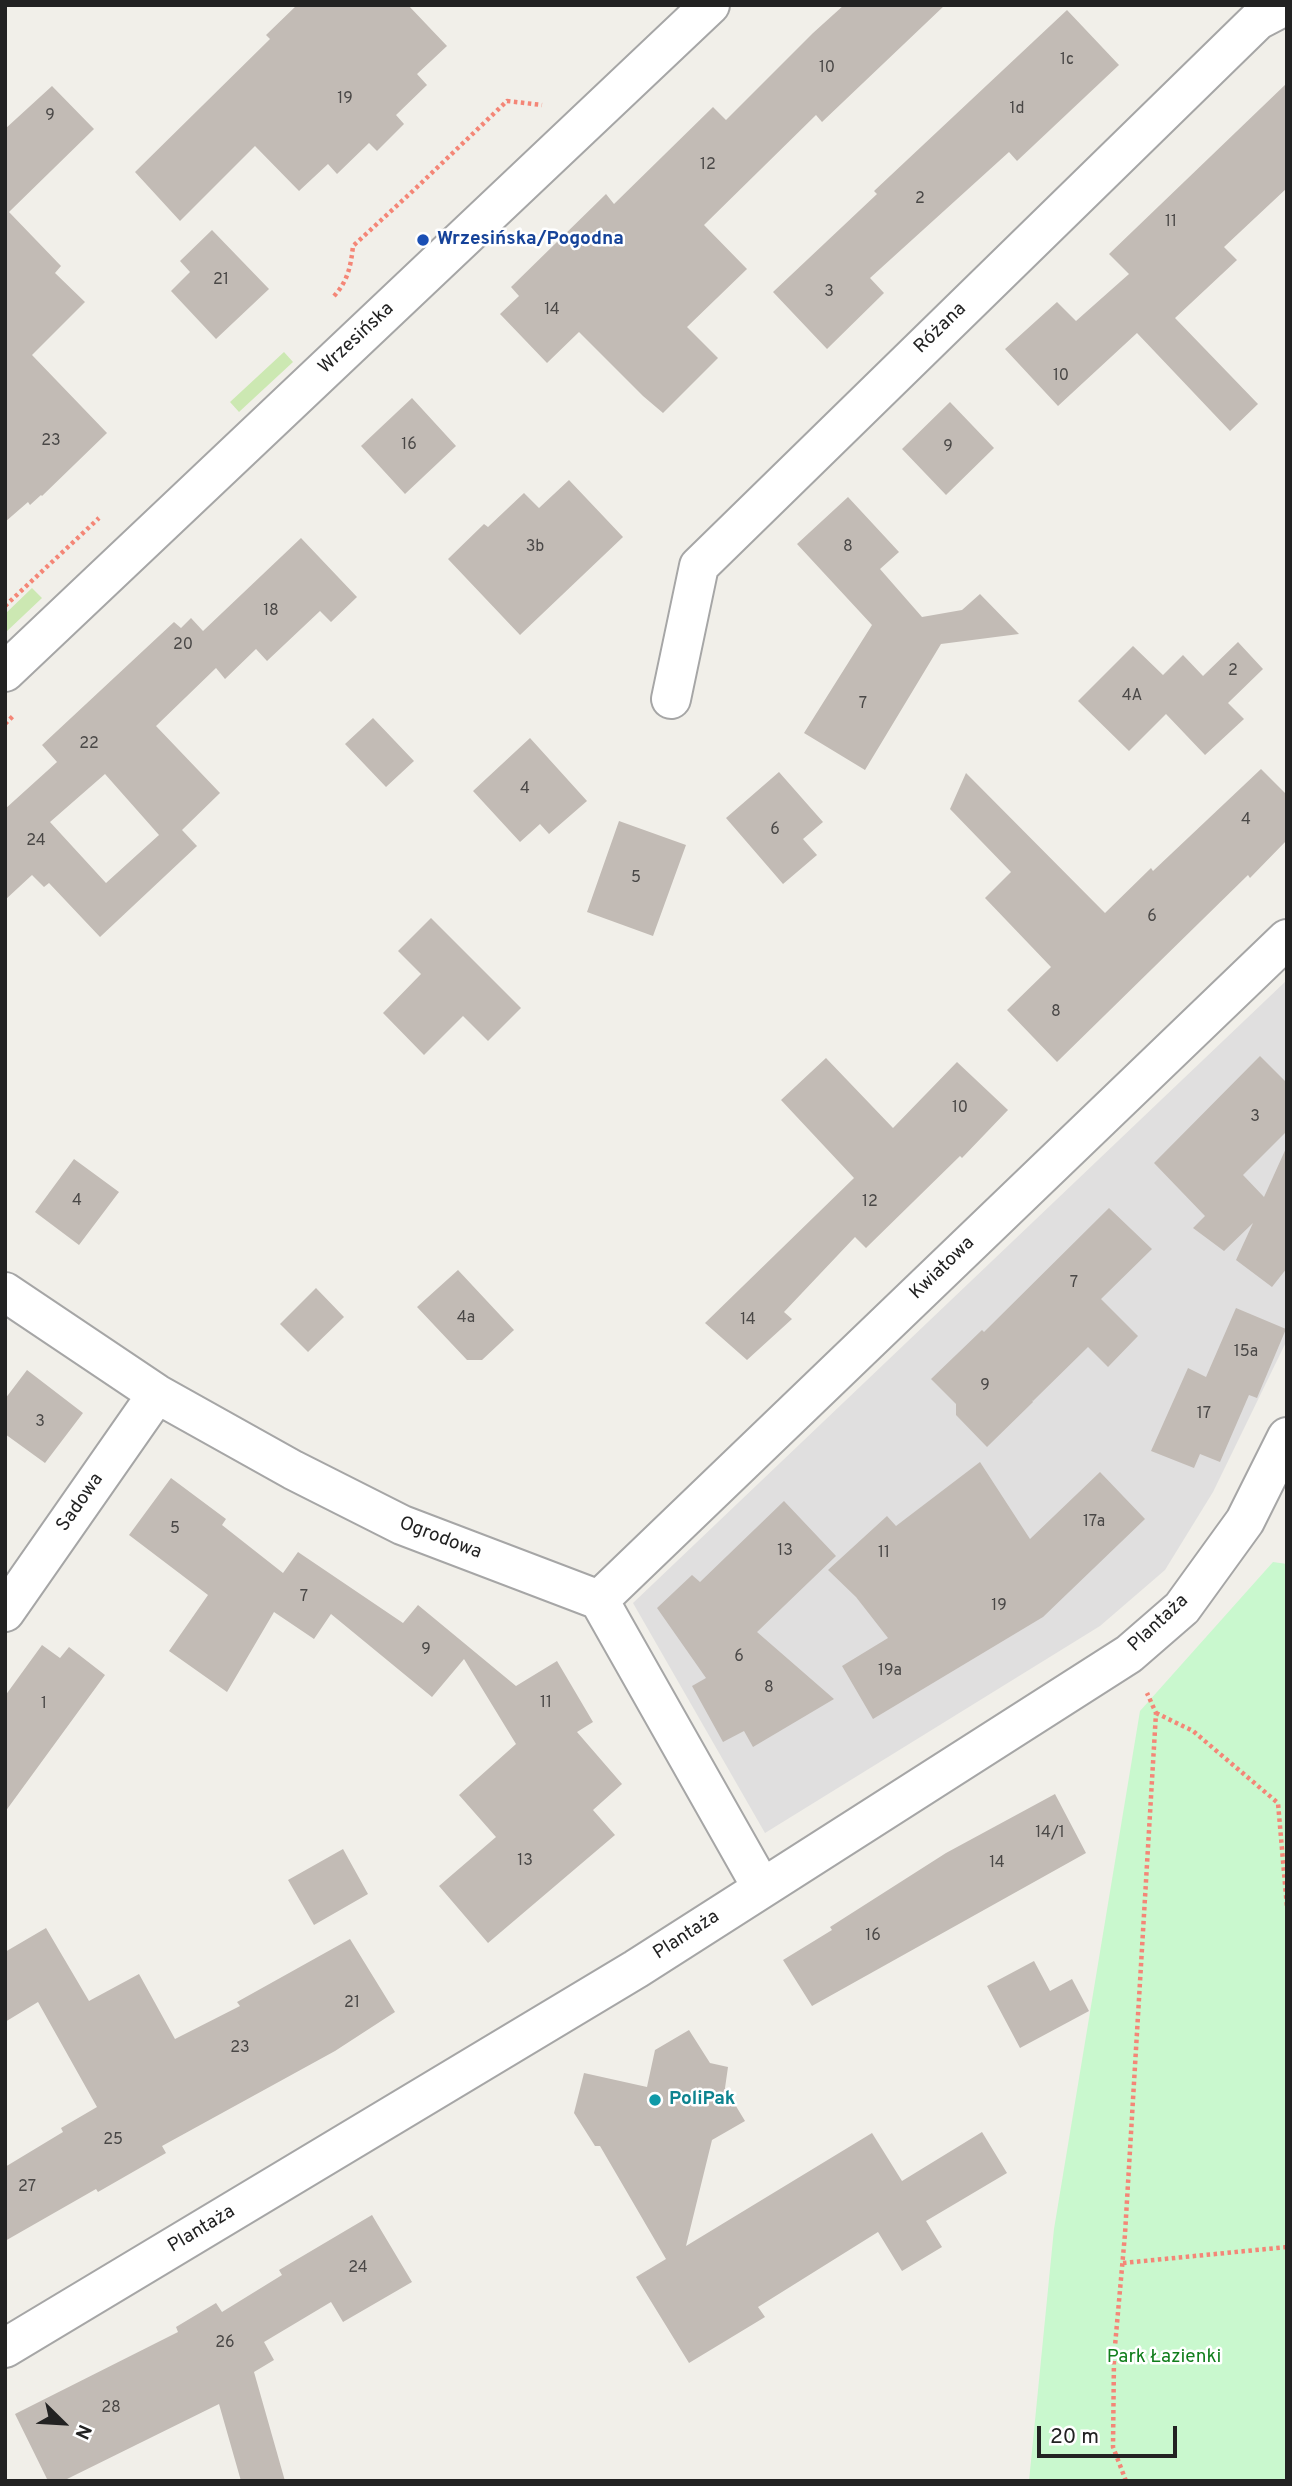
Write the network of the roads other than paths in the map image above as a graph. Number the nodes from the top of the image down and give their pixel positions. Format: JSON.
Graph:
{"nodes":[{"id":1,"x":710,"y":5,"type":"edge"},
{"id":2,"x":1287,"y":5,"type":"edge"},
{"id":3,"x":5,"y":672,"type":"edge"},
{"id":4,"x":671,"y":699,"type":"dead end"},
{"id":5,"x":1287,"y":939,"type":"edge"},
{"id":6,"x":5,"y":1292,"type":"edge"},
{"id":7,"x":157,"y":1394,"type":"junction"},
{"id":8,"x":1287,"y":1437,"type":"edge"},
{"id":9,"x":599,"y":1600,"type":"junction"},
{"id":10,"x":5,"y":1612,"type":"edge"},
{"id":11,"x":762,"y":1888,"type":"junction"},
{"id":12,"x":5,"y":2348,"type":"edge"}],
"edges":[{"from":1,"to":3,"type":"street","name":"Wrzesińska"},
{"from":2,"to":4,"type":"street","name":"Różana"},
{"from":5,"to":9,"type":"street","name":"Kwiatowa"},
{"from":6,"to":7,"type":"street","name":"Ogrodowa"},
{"from":7,"to":9,"type":"street","name":"Ogrodowa"},
{"from":7,"to":10,"type":"street","name":"Sadowa"},
{"from":8,"to":11,"type":"street","name":"Plantaża"},
{"from":9,"to":11,"type":"street"},
{"from":11,"to":12,"type":"street","name":"Plantaża"}]}
